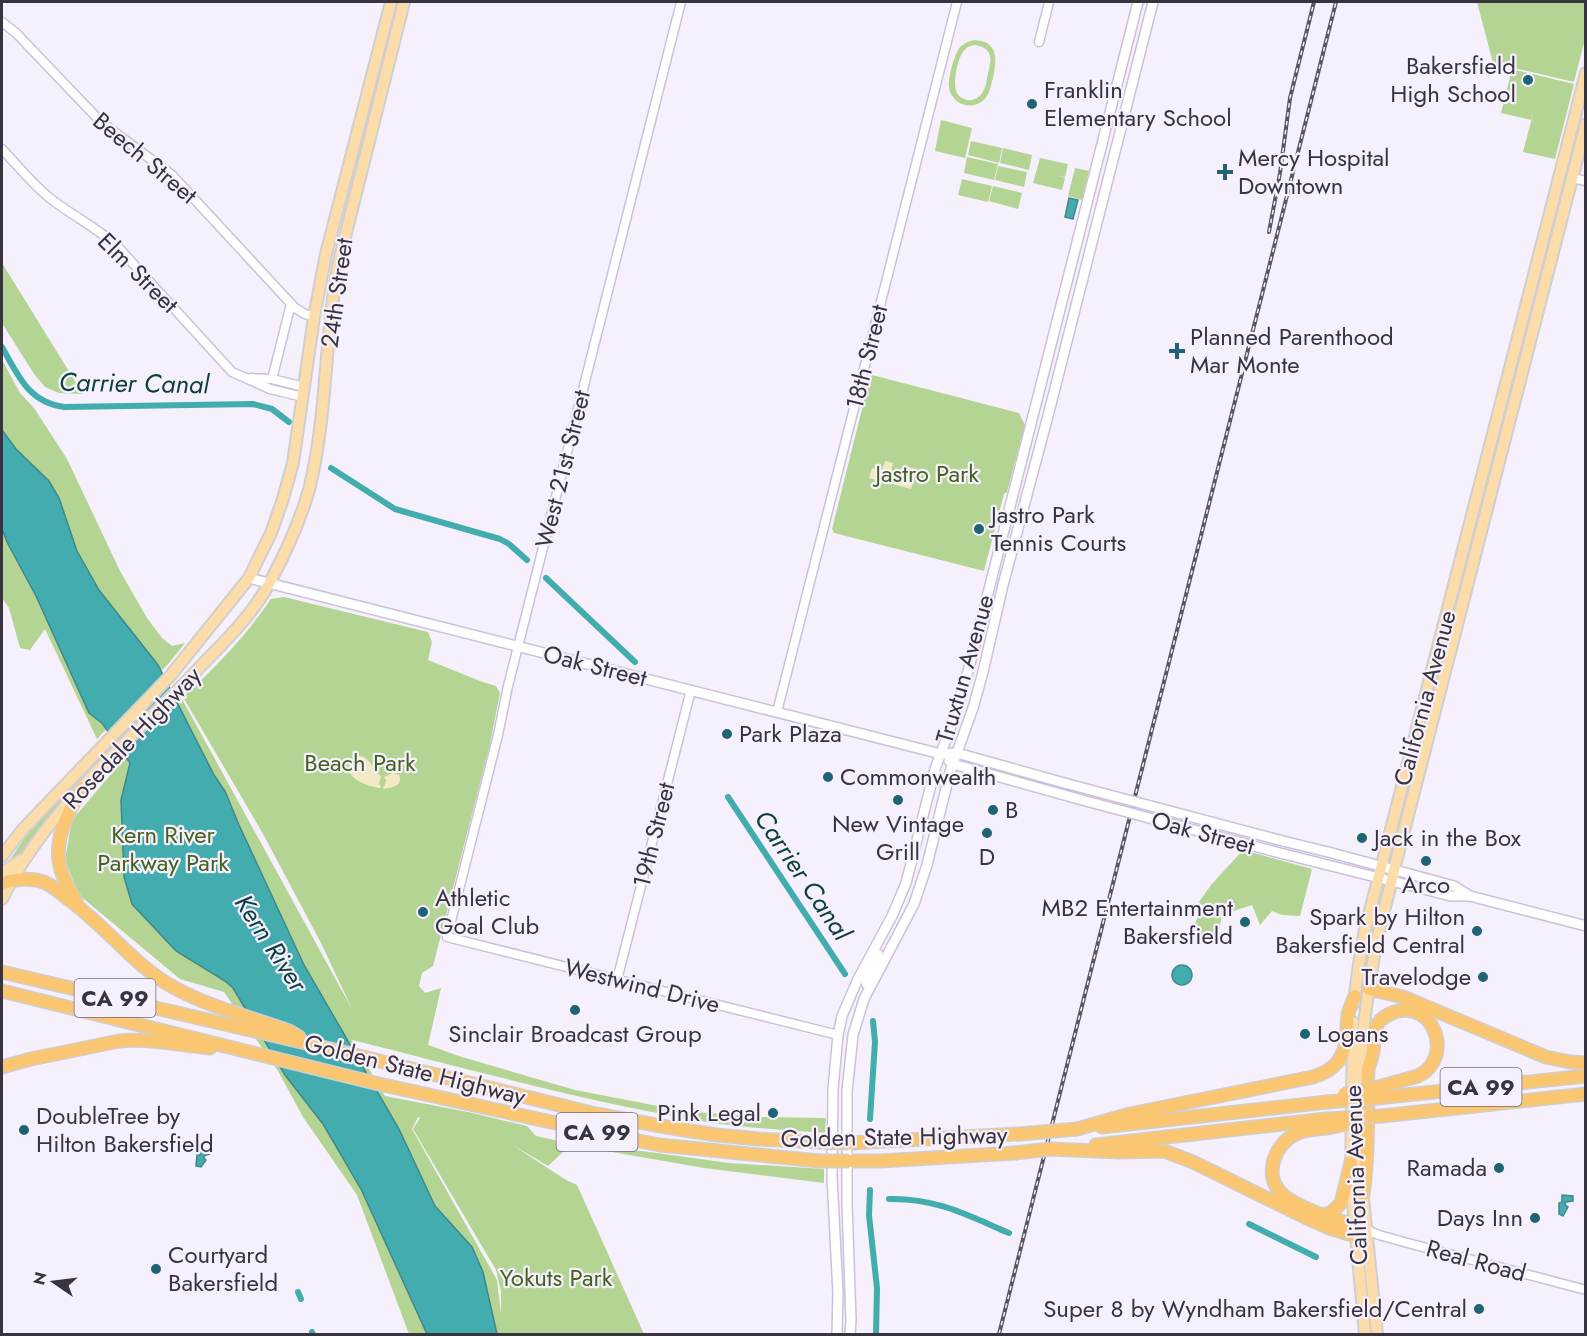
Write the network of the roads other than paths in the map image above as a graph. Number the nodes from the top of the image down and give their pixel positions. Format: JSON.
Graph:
{"nodes":[{"id":1,"x":391,"y":2,"type":"edge"},
{"id":2,"x":404,"y":2,"type":"edge"},
{"id":3,"x":681,"y":2,"type":"edge"},
{"id":4,"x":957,"y":2,"type":"edge"},
{"id":5,"x":1049,"y":2,"type":"edge"},
{"id":6,"x":1138,"y":2,"type":"edge"},
{"id":7,"x":1153,"y":2,"type":"edge"},
{"id":8,"x":2,"y":22,"type":"edge"},
{"id":9,"x":1039,"y":42,"type":"dead end"},
{"id":10,"x":1586,"y":73,"type":"edge"},
{"id":11,"x":1586,"y":124,"type":"edge"},
{"id":12,"x":2,"y":149,"type":"edge"},
{"id":13,"x":1572,"y":178,"type":"junction"},
{"id":14,"x":1586,"y":181,"type":"edge"},
{"id":15,"x":291,"y":304,"type":"junction"},
{"id":16,"x":314,"y":317,"type":"junction"},
{"id":17,"x":327,"y":363,"type":"junction"},
{"id":18,"x":244,"y":378,"type":"junction"},
{"id":19,"x":272,"y":379,"type":"junction"},
{"id":20,"x":303,"y":392,"type":"junction"},
{"id":21,"x":249,"y":578,"type":"junction"},
{"id":22,"x":270,"y":583,"type":"junction"},
{"id":23,"x":518,"y":646,"type":"junction"},
{"id":24,"x":691,"y":690,"type":"junction"},
{"id":25,"x":777,"y":712,"type":"junction"},
{"id":26,"x":957,"y":753,"type":"junction"},
{"id":27,"x":941,"y":754,"type":"junction"},
{"id":28,"x":953,"y":764,"type":"junction"},
{"id":29,"x":82,"y":788,"type":"junction"},
{"id":30,"x":2,"y":856,"type":"edge"},
{"id":31,"x":1381,"y":866,"type":"junction"},
{"id":32,"x":1394,"y":869,"type":"junction"},
{"id":33,"x":1378,"y":878,"type":"junction"},
{"id":34,"x":5,"y":879,"type":"edge"},
{"id":35,"x":1391,"y":881,"type":"junction"},
{"id":36,"x":906,"y":883,"type":"junction"},
{"id":37,"x":1470,"y":896,"type":"junction"},
{"id":38,"x":2,"y":899,"type":"edge"},
{"id":39,"x":78,"y":905,"type":"junction"},
{"id":40,"x":1586,"y":926,"type":"edge"},
{"id":41,"x":447,"y":937,"type":"joint"},
{"id":42,"x":2,"y":964,"type":"edge"},
{"id":43,"x":2,"y":972,"type":"edge"},
{"id":44,"x":15,"y":975,"type":"junction"},
{"id":45,"x":617,"y":980,"type":"junction"},
{"id":46,"x":870,"y":987,"type":"junction"},
{"id":47,"x":1369,"y":989,"type":"junction"},
{"id":48,"x":2,"y":991,"type":"edge"},
{"id":49,"x":1355,"y":996,"type":"junction"},
{"id":50,"x":2,"y":997,"type":"edge"},
{"id":51,"x":71,"y":1008,"type":"junction"},
{"id":52,"x":1366,"y":1011,"type":"junction"},
{"id":53,"x":838,"y":1035,"type":"junction"},
{"id":54,"x":310,"y":1044,"type":"junction"},
{"id":55,"x":253,"y":1052,"type":"junction"},
{"id":56,"x":1586,"y":1063,"type":"edge"},
{"id":57,"x":2,"y":1067,"type":"edge"},
{"id":58,"x":1368,"y":1069,"type":"junction"},
{"id":59,"x":1586,"y":1076,"type":"edge"},
{"id":60,"x":1376,"y":1093,"type":"junction"},
{"id":61,"x":1586,"y":1094,"type":"edge"},
{"id":62,"x":1129,"y":1120,"type":"junction"},
{"id":63,"x":1327,"y":1123,"type":"junction"},
{"id":64,"x":1121,"y":1147,"type":"junction"},
{"id":65,"x":1351,"y":1162,"type":"junction"},
{"id":66,"x":1363,"y":1195,"type":"junction"},
{"id":67,"x":1324,"y":1215,"type":"junction"},
{"id":68,"x":1359,"y":1230,"type":"junction"},
{"id":69,"x":835,"y":1246,"type":"junction"},
{"id":70,"x":1586,"y":1290,"type":"edge"},
{"id":71,"x":1364,"y":1318,"type":"junction"},
{"id":72,"x":850,"y":1320,"type":"junction"},
{"id":73,"x":837,"y":1335,"type":"edge"},
{"id":74,"x":850,"y":1335,"type":"edge"},
{"id":75,"x":1365,"y":1335,"type":"edge"},
{"id":76,"x":1371,"y":1335,"type":"edge"},
{"id":77,"x":1377,"y":1335,"type":"edge"}],
"edges":[{"from":1,"to":16,"type":"main road","name":"24th Street"},
{"from":2,"to":17,"type":"main road","name":"24th Street"},
{"from":3,"to":23,"type":"street","name":"West 21st Street"},
{"from":4,"to":25,"type":"street","name":"18th Street"},
{"from":5,"to":9,"type":"street"},
{"from":6,"to":27,"type":"main road","name":"Truxtun Avenue"},
{"from":7,"to":26,"type":"main road","name":"Truxtun Avenue"},
{"from":8,"to":15,"type":"street","name":"Beech Street"},
{"from":10,"to":31,"type":"main road","name":"California Avenue"},
{"from":11,"to":13,"type":"main road","name":"California Avenue"},
{"from":12,"to":18,"type":"street","name":"Elm Street"},
{"from":13,"to":14,"type":"street"},
{"from":13,"to":32,"type":"main road","name":"California Avenue"},
{"from":15,"to":16,"type":"street","name":"Beech Street"},
{"from":15,"to":19,"type":"street"},
{"from":16,"to":17,"type":"main road"},
{"from":16,"to":20,"type":"main road","name":"24th Street"},
{"from":17,"to":22,"type":"main road","name":"24th Street"},
{"from":18,"to":19,"type":"street"},
{"from":18,"to":20,"type":"street","name":"Elm Street"},
{"from":19,"to":20,"type":"street"},
{"from":20,"to":21,"type":"main road","name":"24th Street"},
{"from":21,"to":22,"type":"main road","name":"Oak Street"},
{"from":21,"to":30,"type":"main road","name":"Rosedale Highway"},
{"from":22,"to":23,"type":"main road","name":"Oak Street"},
{"from":22,"to":29,"type":"main road","name":"Rosedale Highway"},
{"from":23,"to":24,"type":"main road","name":"Oak Street"},
{"from":23,"to":41,"type":"street","name":"West 21st Street"},
{"from":24,"to":25,"type":"main road","name":"Oak Street"},
{"from":24,"to":45,"type":"street","name":"19th Street"},
{"from":25,"to":27,"type":"main road","name":"Oak Street"},
{"from":26,"to":27,"type":"main road","name":"Oak Street"},
{"from":26,"to":28,"type":"main road","name":"Truxtun Avenue"},
{"from":26,"to":31,"type":"main road","name":"Oak Street","bridge":true},
{"from":27,"to":28,"type":"main road","name":"Oak Street"},
{"from":27,"to":36,"type":"main road","name":"Truxtun Avenue"},
{"from":28,"to":33,"type":"main road","name":"Oak Street","bridge":true},
{"from":28,"to":46,"type":"main road","name":"Truxtun Avenue"},
{"from":29,"to":34,"type":"main road","name":"Rosedale Highway"},
{"from":29,"to":39,"type":"highway"},
{"from":31,"to":32,"type":"main road","name":"Oak Street"},
{"from":31,"to":33,"type":"main road","name":"California Avenue"},
{"from":32,"to":35,"type":"main road","name":"California Avenue"},
{"from":32,"to":37,"type":"main road","name":"Oak Street"},
{"from":33,"to":35,"type":"main road","name":"Oak Street"},
{"from":33,"to":49,"type":"main road","name":"California Avenue"},
{"from":34,"to":38,"type":"main road","name":"Rosedale Highway"},
{"from":34,"to":39,"type":"highway"},
{"from":35,"to":37,"type":"main road","name":"Oak Street"},
{"from":35,"to":47,"type":"main road","name":"California Avenue"},
{"from":36,"to":46,"type":"main road"},
{"from":36,"to":53,"type":"main road","name":"Truxtun Avenue"},
{"from":37,"to":40,"type":"main road","name":"Oak Street"},
{"from":39,"to":54,"type":"highway"},
{"from":41,"to":45,"type":"street","name":"Westwind Drive"},
{"from":42,"to":44,"type":"highway"},
{"from":43,"to":44,"type":"highway","name":"Golden State Highway","number":"CA 99"},
{"from":44,"to":54,"type":"highway","name":"Golden State Highway","number":"CA 99"},
{"from":45,"to":53,"type":"street","name":"Westwind Drive"},
{"from":46,"to":72,"type":"main road","name":"Truxtun Avenue"},
{"from":47,"to":52,"type":"main road","name":"California Avenue"},
{"from":47,"to":56,"type":"highway"},
{"from":48,"to":51,"type":"highway","name":"Golden State Highway","number":"CA 99"},
{"from":49,"to":62,"type":"highway"},
{"from":49,"to":65,"type":"main road","name":"California Avenue"},
{"from":50,"to":51,"type":"highway"},
{"from":51,"to":55,"type":"highway","name":"Golden State Highway","number":"CA 99"},
{"from":52,"to":58,"type":"main road"},
{"from":52,"to":66,"type":"main road","name":"California Avenue"},
{"from":53,"to":69,"type":"main road","name":"Truxtun Avenue"},
{"from":54,"to":62,"type":"highway","name":"Golden State Highway","number":"CA 99","bridge":true},
{"from":55,"to":57,"type":"highway"},
{"from":55,"to":64,"type":"highway","name":"Golden State Highway","number":"CA 99","bridge":true},
{"from":58,"to":60,"type":"highway"},
{"from":58,"to":66,"type":"highway"},
{"from":59,"to":60,"type":"highway","number":"CA 99"},
{"from":60,"to":62,"type":"highway","bridge":true},
{"from":61,"to":63,"type":"highway","number":"CA 99","bridge":true},
{"from":63,"to":64,"type":"highway"},
{"from":63,"to":67,"type":"highway"},
{"from":64,"to":68,"type":"highway"},
{"from":65,"to":67,"type":"highway"},
{"from":65,"to":68,"type":"main road","name":"California Avenue"},
{"from":66,"to":68,"type":"main road","name":"California Avenue"},
{"from":67,"to":68,"type":"highway"},
{"from":68,"to":70,"type":"street","name":"Real Road"},
{"from":68,"to":71,"type":"main road","name":"California Avenue"},
{"from":68,"to":77,"type":"main road","name":"California Avenue"},
{"from":69,"to":72,"type":"main road"},
{"from":69,"to":73,"type":"main road","name":"Truxtun Avenue"},
{"from":71,"to":75,"type":"main road","name":"California Avenue"},
{"from":71,"to":76,"type":"main road"},
{"from":72,"to":74,"type":"main road","name":"Truxtun Avenue"}]}
